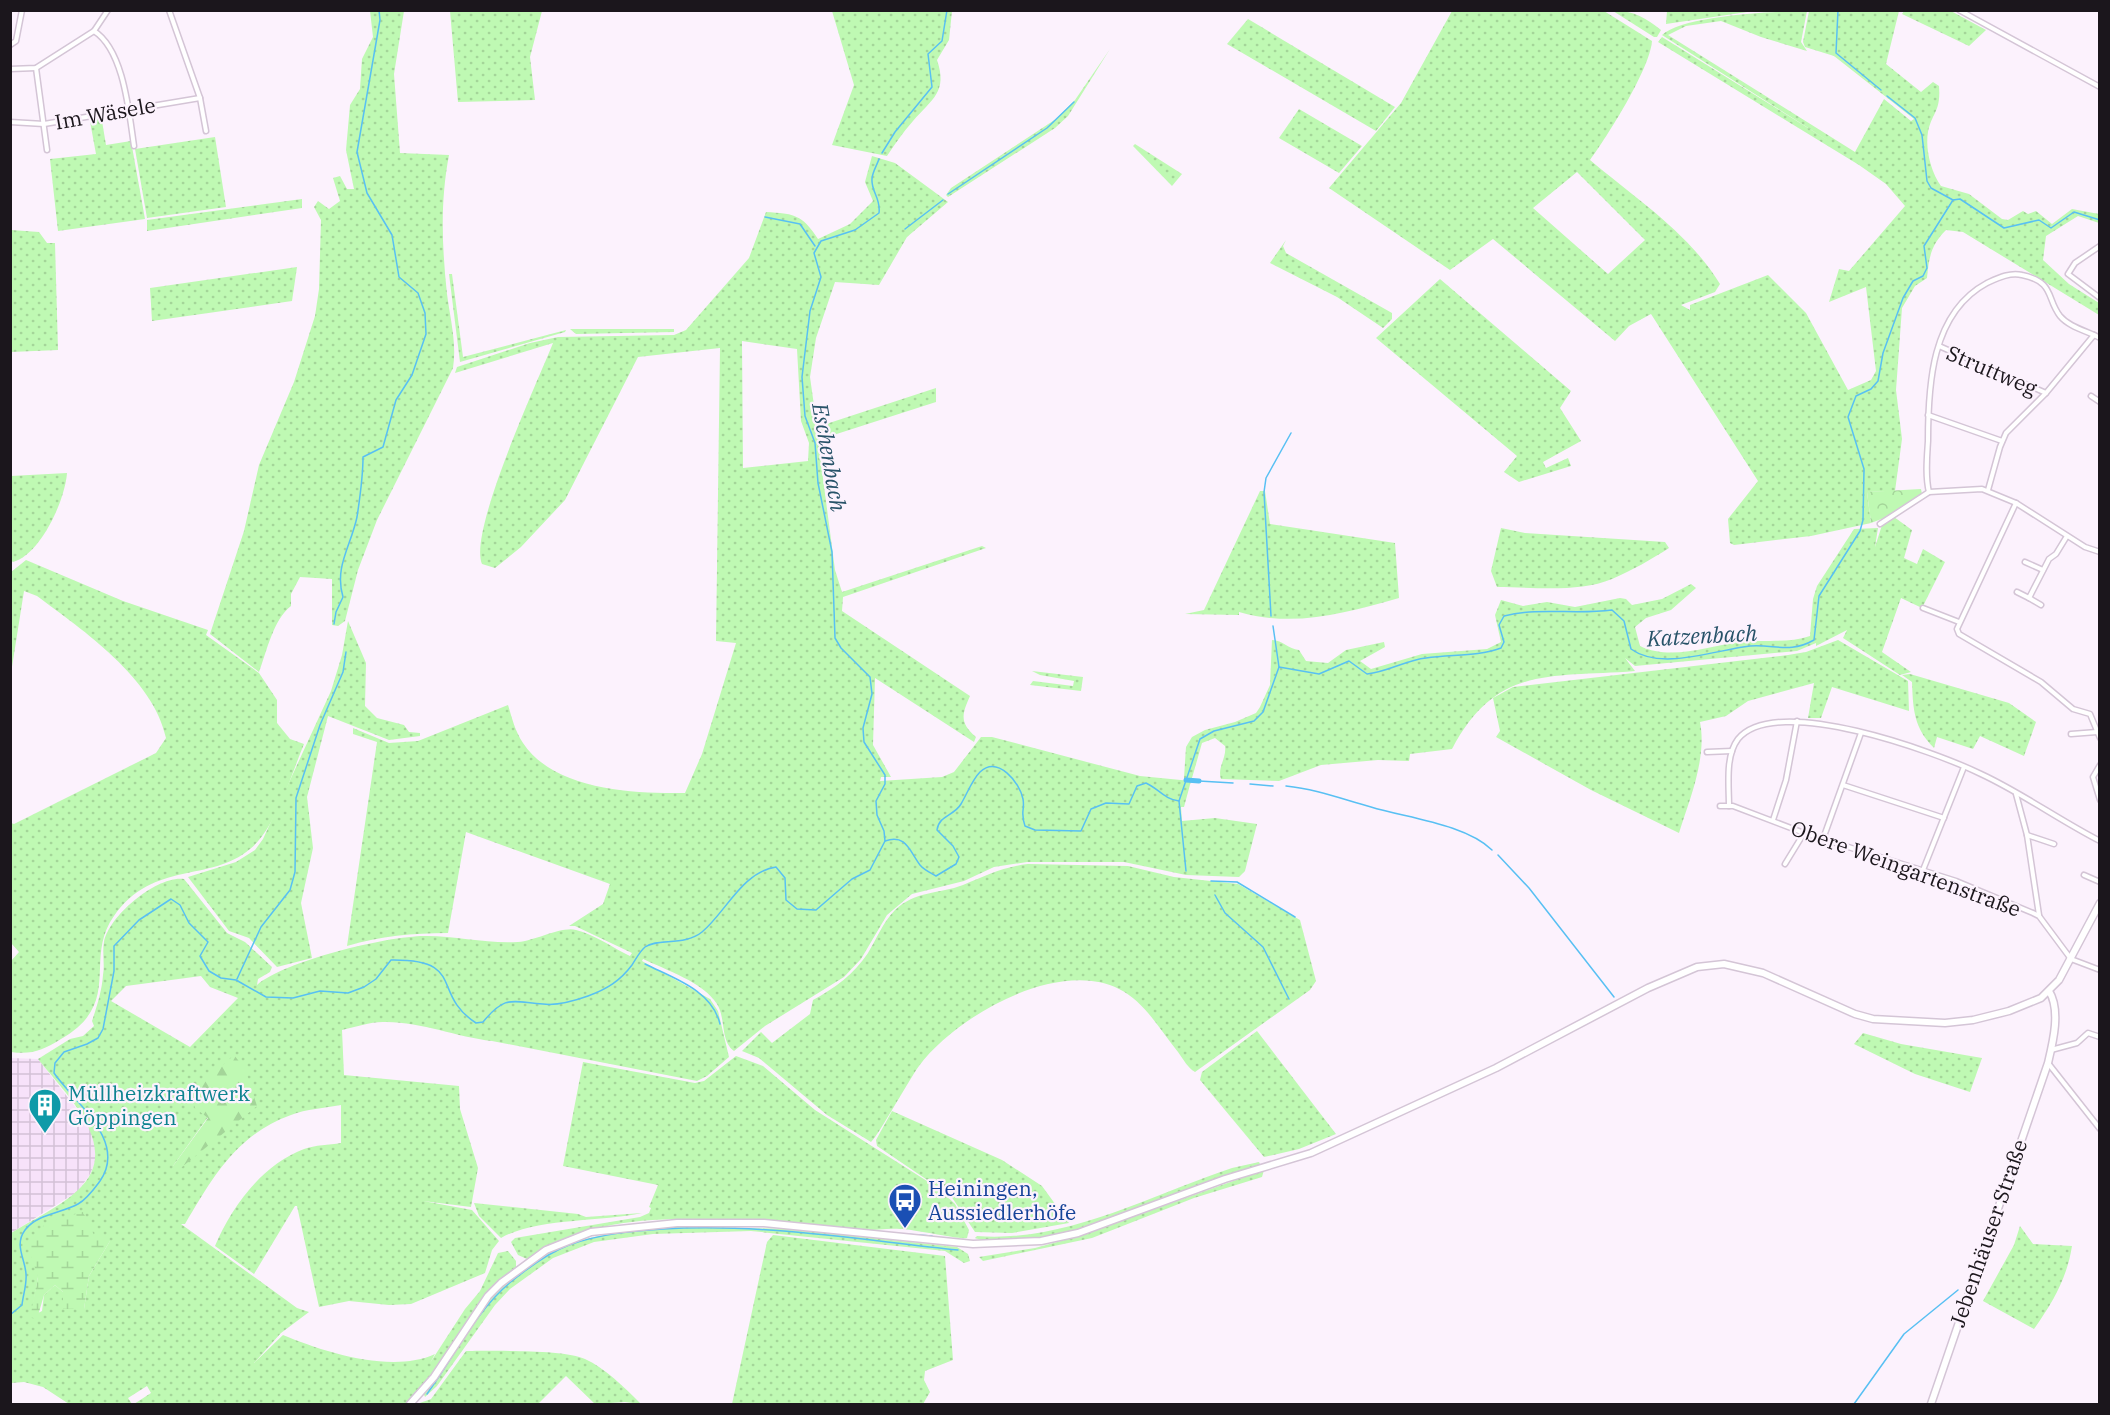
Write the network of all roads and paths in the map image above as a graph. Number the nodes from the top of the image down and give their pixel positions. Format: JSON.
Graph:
{"nodes":[{"id":1,"x":22,"y":10,"type":"edge"},
{"id":2,"x":108,"y":10,"type":"edge"},
{"id":3,"x":169,"y":10,"type":"edge"},
{"id":4,"x":1959,"y":10,"type":"edge"},
{"id":5,"x":94,"y":31,"type":"junction"},
{"id":6,"x":10,"y":45,"type":"edge"},
{"id":7,"x":36,"y":68,"type":"junction"},
{"id":8,"x":10,"y":69,"type":"edge"},
{"id":9,"x":2100,"y":87,"type":"edge"},
{"id":10,"x":200,"y":98,"type":"junction"},
{"id":11,"x":128,"y":109,"type":"junction"},
{"id":12,"x":10,"y":122,"type":"edge"},
{"id":13,"x":44,"y":124,"type":"junction"},
{"id":14,"x":206,"y":131,"type":"dead end"},
{"id":15,"x":134,"y":147,"type":"dead end"},
{"id":16,"x":47,"y":150,"type":"dead end"},
{"id":17,"x":2100,"y":246,"type":"edge"},
{"id":18,"x":2100,"y":298,"type":"edge"},
{"id":19,"x":2094,"y":335,"type":"junction"},
{"id":20,"x":2100,"y":338,"type":"edge"},
{"id":21,"x":1938,"y":346,"type":"junction"},
{"id":22,"x":2046,"y":393,"type":"junction"},
{"id":23,"x":2091,"y":396,"type":"dead end"},
{"id":24,"x":2100,"y":402,"type":"edge"},
{"id":25,"x":1928,"y":416,"type":"junction"},
{"id":26,"x":2002,"y":441,"type":"junction"},
{"id":27,"x":1988,"y":490,"type":"junction"},
{"id":28,"x":1929,"y":492,"type":"junction"},
{"id":29,"x":2016,"y":503,"type":"junction"},
{"id":30,"x":1880,"y":524,"type":"dead end"},
{"id":31,"x":2067,"y":536,"type":"junction"},
{"id":32,"x":2100,"y":552,"type":"edge"},
{"id":33,"x":2025,"y":562,"type":"dead end"},
{"id":34,"x":2043,"y":570,"type":"junction"},
{"id":35,"x":2017,"y":592,"type":"dead end"},
{"id":36,"x":2029,"y":598,"type":"junction"},
{"id":37,"x":2041,"y":605,"type":"dead end"},
{"id":38,"x":1923,"y":608,"type":"dead end"},
{"id":39,"x":1959,"y":622,"type":"junction"},
{"id":40,"x":1797,"y":721,"type":"junction"},
{"id":41,"x":2097,"y":732,"type":"junction"},
{"id":42,"x":1861,"y":733,"type":"junction"},
{"id":43,"x":2071,"y":734,"type":"dead end"},
{"id":44,"x":2100,"y":738,"type":"edge"},
{"id":45,"x":1732,"y":751,"type":"junction"},
{"id":46,"x":1707,"y":752,"type":"dead end"},
{"id":47,"x":2100,"y":765,"type":"edge"},
{"id":48,"x":1964,"y":767,"type":"junction"},
{"id":49,"x":1843,"y":785,"type":"junction"},
{"id":50,"x":2016,"y":793,"type":"junction"},
{"id":51,"x":2100,"y":800,"type":"edge"},
{"id":52,"x":1720,"y":806,"type":"dead end"},
{"id":53,"x":1729,"y":806,"type":"junction"},
{"id":54,"x":1944,"y":818,"type":"junction"},
{"id":55,"x":1773,"y":820,"type":"junction"},
{"id":56,"x":1804,"y":833,"type":"junction"},
{"id":57,"x":2027,"y":834,"type":"junction"},
{"id":58,"x":1822,"y":839,"type":"junction"},
{"id":59,"x":2100,"y":842,"type":"edge"},
{"id":60,"x":2054,"y":844,"type":"dead end"},
{"id":61,"x":1785,"y":864,"type":"dead end"},
{"id":62,"x":1923,"y":870,"type":"junction"},
{"id":63,"x":2084,"y":875,"type":"dead end"},
{"id":64,"x":2100,"y":882,"type":"edge"},
{"id":65,"x":2100,"y":903,"type":"edge"},
{"id":66,"x":2039,"y":916,"type":"junction"},
{"id":67,"x":2072,"y":959,"type":"junction"},
{"id":68,"x":2100,"y":970,"type":"edge"},
{"id":69,"x":2049,"y":991,"type":"junction"},
{"id":70,"x":2099,"y":1036,"type":"edge"},
{"id":71,"x":2051,"y":1050,"type":"junction"},
{"id":72,"x":2048,"y":1063,"type":"junction"},
{"id":73,"x":2100,"y":1129,"type":"edge"},
{"id":74,"x":410,"y":1404,"type":"edge"},
{"id":75,"x":1931,"y":1404,"type":"edge"}],
"edges":[{"from":1,"to":6,"type":"street"},
{"from":2,"to":5,"type":"street"},
{"from":3,"to":10,"type":"street"},
{"from":4,"to":9,"type":"street"},
{"from":5,"to":7,"type":"street"},
{"from":5,"to":11,"type":"street"},
{"from":7,"to":8,"type":"street"},
{"from":7,"to":13,"type":"street"},
{"from":10,"to":11,"type":"street","name":"Im Wäsele"},
{"from":10,"to":14,"type":"street"},
{"from":11,"to":13,"type":"street","name":"Im Wäsele"},
{"from":11,"to":15,"type":"street"},
{"from":12,"to":13,"type":"street","name":"Im Wäsele"},
{"from":13,"to":16,"type":"street"},
{"from":17,"to":18,"type":"street"},
{"from":19,"to":20,"type":"street"},
{"from":19,"to":21,"type":"street"},
{"from":19,"to":22,"type":"street"},
{"from":21,"to":22,"type":"street","name":"Struttweg"},
{"from":21,"to":25,"type":"street"},
{"from":22,"to":26,"type":"street"},
{"from":23,"to":24,"type":"street"},
{"from":25,"to":26,"type":"street"},
{"from":25,"to":28,"type":"street"},
{"from":26,"to":27,"type":"street"},
{"from":27,"to":28,"type":"street"},
{"from":27,"to":29,"type":"street"},
{"from":28,"to":30,"type":"street"},
{"from":29,"to":31,"type":"street"},
{"from":29,"to":39,"type":"street"},
{"from":31,"to":32,"type":"street"},
{"from":31,"to":34,"type":"street"},
{"from":33,"to":34,"type":"street"},
{"from":34,"to":36,"type":"street"},
{"from":35,"to":36,"type":"street"},
{"from":36,"to":37,"type":"street"},
{"from":38,"to":39,"type":"street"},
{"from":39,"to":41,"type":"street"},
{"from":40,"to":42,"type":"street"},
{"from":40,"to":45,"type":"street"},
{"from":40,"to":55,"type":"street"},
{"from":41,"to":43,"type":"street"},
{"from":41,"to":44,"type":"street"},
{"from":42,"to":48,"type":"street"},
{"from":42,"to":49,"type":"street"},
{"from":45,"to":46,"type":"street"},
{"from":45,"to":53,"type":"street"},
{"from":47,"to":51,"type":"street"},
{"from":48,"to":50,"type":"street"},
{"from":48,"to":54,"type":"street"},
{"from":49,"to":54,"type":"street"},
{"from":49,"to":58,"type":"street"},
{"from":50,"to":57,"type":"street"},
{"from":50,"to":59,"type":"street"},
{"from":52,"to":53,"type":"street","name":"Obere Weingartenstraße"},
{"from":53,"to":55,"type":"street","name":"Obere Weingartenstraße"},
{"from":54,"to":62,"type":"street"},
{"from":55,"to":56,"type":"street","name":"Obere Weingartenstraße"},
{"from":56,"to":58,"type":"street","name":"Obere Weingartenstraße"},
{"from":56,"to":61,"type":"street"},
{"from":57,"to":60,"type":"street"},
{"from":57,"to":66,"type":"street"},
{"from":58,"to":62,"type":"street","name":"Obere Weingartenstraße"},
{"from":62,"to":66,"type":"street","name":"Obere Weingartenstraße"},
{"from":63,"to":64,"type":"street"},
{"from":65,"to":67,"type":"main road"},
{"from":66,"to":67,"type":"street","name":"Obere Weingartenstraße"},
{"from":67,"to":68,"type":"street"},
{"from":67,"to":69,"type":"main road"},
{"from":69,"to":71,"type":"main road","name":"Jebenhäuser Straße"},
{"from":69,"to":74,"type":"main road"},
{"from":70,"to":71,"type":"street"},
{"from":71,"to":72,"type":"main road","name":"Jebenhäuser Straße"},
{"from":72,"to":73,"type":"street"},
{"from":72,"to":75,"type":"main road","name":"Jebenhäuser Straße"}]}
